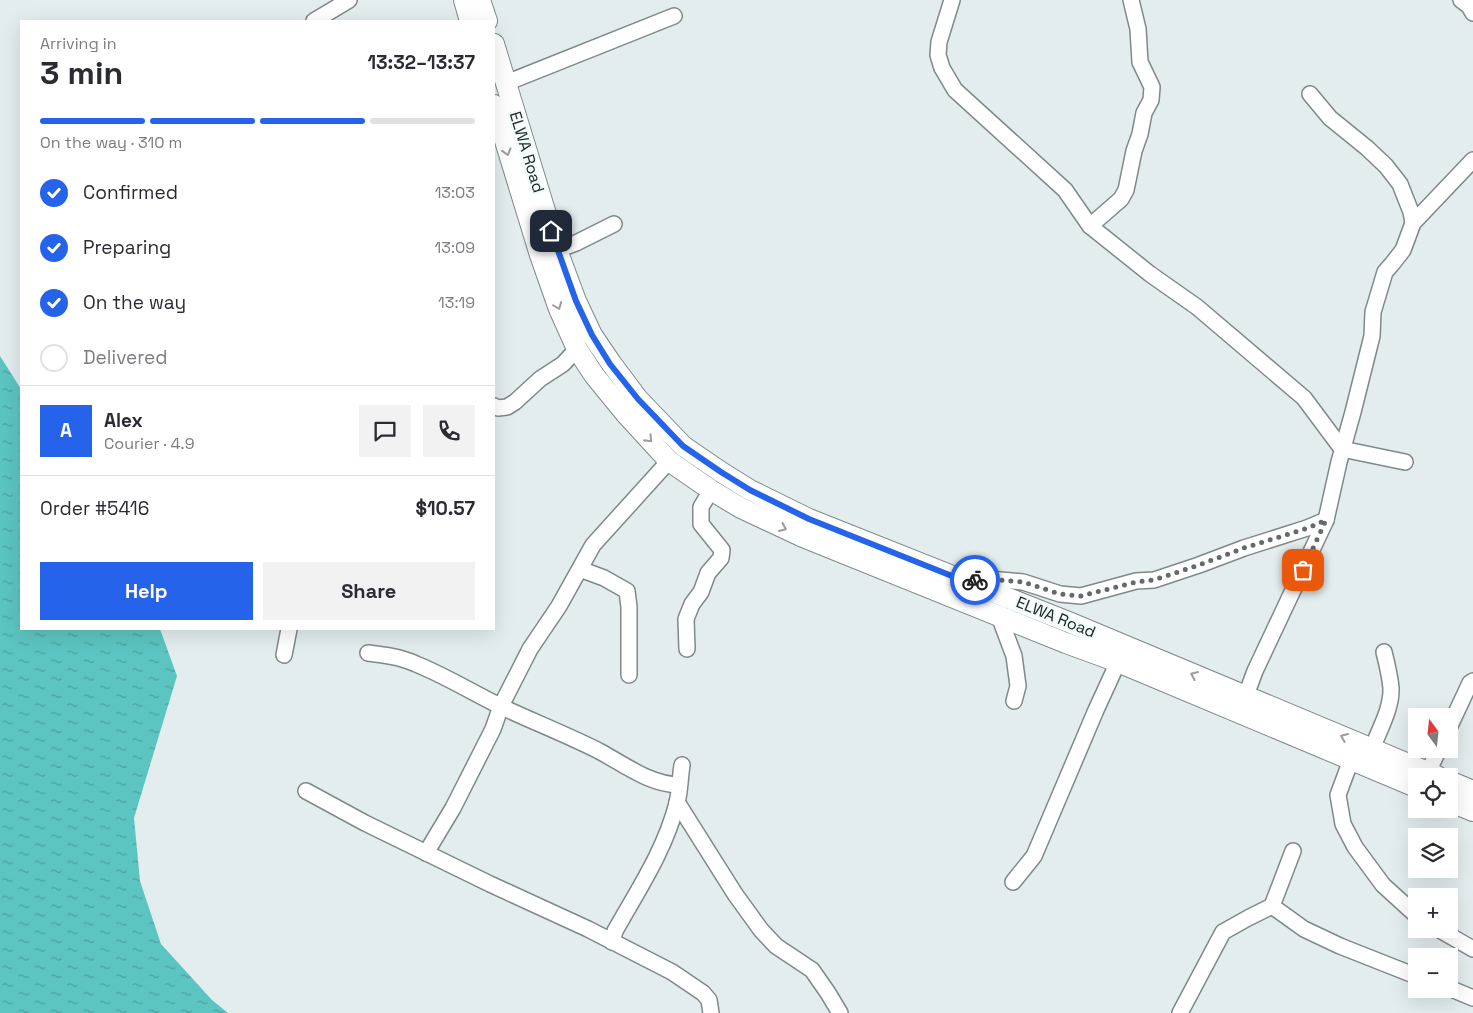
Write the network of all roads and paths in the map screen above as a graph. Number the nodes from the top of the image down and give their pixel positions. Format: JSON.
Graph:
{"nodes":[{"id":1,"x":349,"y":0,"type":"edge"},
{"id":2,"x":464,"y":0,"type":"edge"},
{"id":3,"x":480,"y":0,"type":"edge"},
{"id":4,"x":952,"y":0,"type":"edge"},
{"id":5,"x":1131,"y":0,"type":"edge"},
{"id":6,"x":1461,"y":0,"type":"edge"},
{"id":7,"x":1473,"y":13,"type":"edge"},
{"id":8,"x":674,"y":16,"type":"dead end"},
{"id":9,"x":316,"y":20,"type":"edge"},
{"id":10,"x":470,"y":20,"type":"edge"},
{"id":11,"x":487,"y":20,"type":"edge"},
{"id":12,"x":495,"y":47,"type":"edge"},
{"id":13,"x":506,"y":83,"type":"junction"},
{"id":14,"x":1310,"y":94,"type":"dead end"},
{"id":15,"x":495,"y":108,"type":"edge"},
{"id":16,"x":1473,"y":160,"type":"edge"},
{"id":17,"x":614,"y":224,"type":"dead end"},
{"id":18,"x":1413,"y":224,"type":"junction"},
{"id":19,"x":1090,"y":226,"type":"junction"},
{"id":20,"x":557,"y":250,"type":"junction"},
{"id":21,"x":577,"y":349,"type":"junction"},
{"id":22,"x":495,"y":406,"type":"edge"},
{"id":23,"x":1342,"y":449,"type":"junction"},
{"id":24,"x":669,"y":461,"type":"junction"},
{"id":25,"x":1405,"y":462,"type":"dead end"},
{"id":26,"x":711,"y":490,"type":"junction"},
{"id":27,"x":1326,"y":520,"type":"junction"},
{"id":28,"x":580,"y":569,"type":"junction"},
{"id":29,"x":962,"y":580,"type":"junction"},
{"id":30,"x":1000,"y":616,"type":"junction"},
{"id":31,"x":290,"y":630,"type":"edge"},
{"id":32,"x":687,"y":649,"type":"dead end"},
{"id":33,"x":1384,"y":652,"type":"dead end"},
{"id":34,"x":368,"y":653,"type":"dead end"},
{"id":35,"x":284,"y":655,"type":"dead end"},
{"id":36,"x":1118,"y":662,"type":"junction"},
{"id":37,"x":629,"y":675,"type":"dead end"},
{"id":38,"x":1473,"y":681,"type":"edge"},
{"id":39,"x":1014,"y":701,"type":"dead end"},
{"id":40,"x":1243,"y":705,"type":"junction"},
{"id":41,"x":501,"y":706,"type":"junction"},
{"id":42,"x":1458,"y":709,"type":"edge"},
{"id":43,"x":1372,"y":749,"type":"junction"},
{"id":44,"x":1351,"y":760,"type":"junction"},
{"id":45,"x":682,"y":765,"type":"dead end"},
{"id":46,"x":1408,"y":769,"type":"edge"},
{"id":47,"x":1408,"y":774,"type":"edge"},
{"id":48,"x":679,"y":785,"type":"junction"},
{"id":49,"x":1458,"y":785,"type":"edge"},
{"id":50,"x":306,"y":791,"type":"dead end"},
{"id":51,"x":1473,"y":791,"type":"edge"},
{"id":52,"x":677,"y":802,"type":"junction"},
{"id":53,"x":1458,"y":805,"type":"edge"},
{"id":54,"x":1473,"y":811,"type":"edge"},
{"id":55,"x":1293,"y":851,"type":"dead end"},
{"id":56,"x":426,"y":853,"type":"junction"},
{"id":57,"x":1013,"y":882,"type":"dead end"},
{"id":58,"x":1272,"y":906,"type":"junction"},
{"id":59,"x":1408,"y":909,"type":"edge"},
{"id":60,"x":1454,"y":938,"type":"edge"},
{"id":61,"x":612,"y":942,"type":"junction"},
{"id":62,"x":1473,"y":949,"type":"edge"},
{"id":63,"x":1408,"y":973,"type":"edge"},
{"id":64,"x":1458,"y":992,"type":"edge"},
{"id":65,"x":1473,"y":998,"type":"edge"},
{"id":66,"x":711,"y":1013,"type":"edge"},
{"id":67,"x":840,"y":1013,"type":"edge"},
{"id":68,"x":1180,"y":1013,"type":"edge"}],
"edges":[{"from":1,"to":9,"type":"street"},
{"from":2,"to":10,"type":"main road"},
{"from":3,"to":11,"type":"main road"},
{"from":4,"to":19,"type":"street"},
{"from":5,"to":19,"type":"street"},
{"from":6,"to":7,"type":"street"},
{"from":8,"to":13,"type":"street"},
{"from":12,"to":13,"type":"main road","name":"ELWA Road"},
{"from":13,"to":20,"type":"main road","name":"ELWA Road"},
{"from":14,"to":18,"type":"street"},
{"from":15,"to":21,"type":"main road","name":"ELWA Road","one_way":true},
{"from":16,"to":18,"type":"street"},
{"from":17,"to":20,"type":"street"},
{"from":18,"to":23,"type":"street"},
{"from":19,"to":23,"type":"street"},
{"from":20,"to":29,"type":"main road","name":"ELWA Road"},
{"from":21,"to":22,"type":"street"},
{"from":21,"to":24,"type":"main road","name":"ELWA Road","one_way":true},
{"from":23,"to":25,"type":"street"},
{"from":23,"to":27,"type":"street"},
{"from":24,"to":26,"type":"main road","name":"ELWA Road"},
{"from":24,"to":28,"type":"street"},
{"from":26,"to":30,"type":"main road","name":"ELWA Road","one_way":true},
{"from":26,"to":32,"type":"street"},
{"from":27,"to":29,"type":"street"},
{"from":27,"to":40,"type":"street"},
{"from":28,"to":37,"type":"street"},
{"from":28,"to":41,"type":"street"},
{"from":40,"to":29,"type":"main road","name":"ELWA Road","one_way":true},
{"from":30,"to":36,"type":"main road","name":"ELWA Road"},
{"from":30,"to":39,"type":"street"},
{"from":31,"to":35,"type":"street"},
{"from":33,"to":43,"type":"street"},
{"from":34,"to":41,"type":"street"},
{"from":36,"to":40,"type":"main road","name":"ELWA Road"},
{"from":36,"to":57,"type":"street"},
{"from":38,"to":42,"type":"street"},
{"from":43,"to":40,"type":"main road","name":"ELWA Road","one_way":true},
{"from":40,"to":44,"type":"main road","name":"ELWA Road"},
{"from":41,"to":48,"type":"street"},
{"from":41,"to":56,"type":"street"},
{"from":43,"to":46,"type":"main road","name":"ELWA Road"},
{"from":44,"to":47,"type":"main road","name":"ELWA Road"},
{"from":44,"to":59,"type":"street"},
{"from":45,"to":48,"type":"street"},
{"from":48,"to":52,"type":"street"},
{"from":49,"to":51,"type":"main road"},
{"from":50,"to":56,"type":"street"},
{"from":52,"to":61,"type":"street"},
{"from":52,"to":67,"type":"street"},
{"from":53,"to":54,"type":"main road"},
{"from":55,"to":58,"type":"street"},
{"from":56,"to":61,"type":"street"},
{"from":58,"to":63,"type":"street"},
{"from":58,"to":68,"type":"street"},
{"from":60,"to":62,"type":"street"},
{"from":61,"to":66,"type":"street"},
{"from":64,"to":65,"type":"street"}]}
